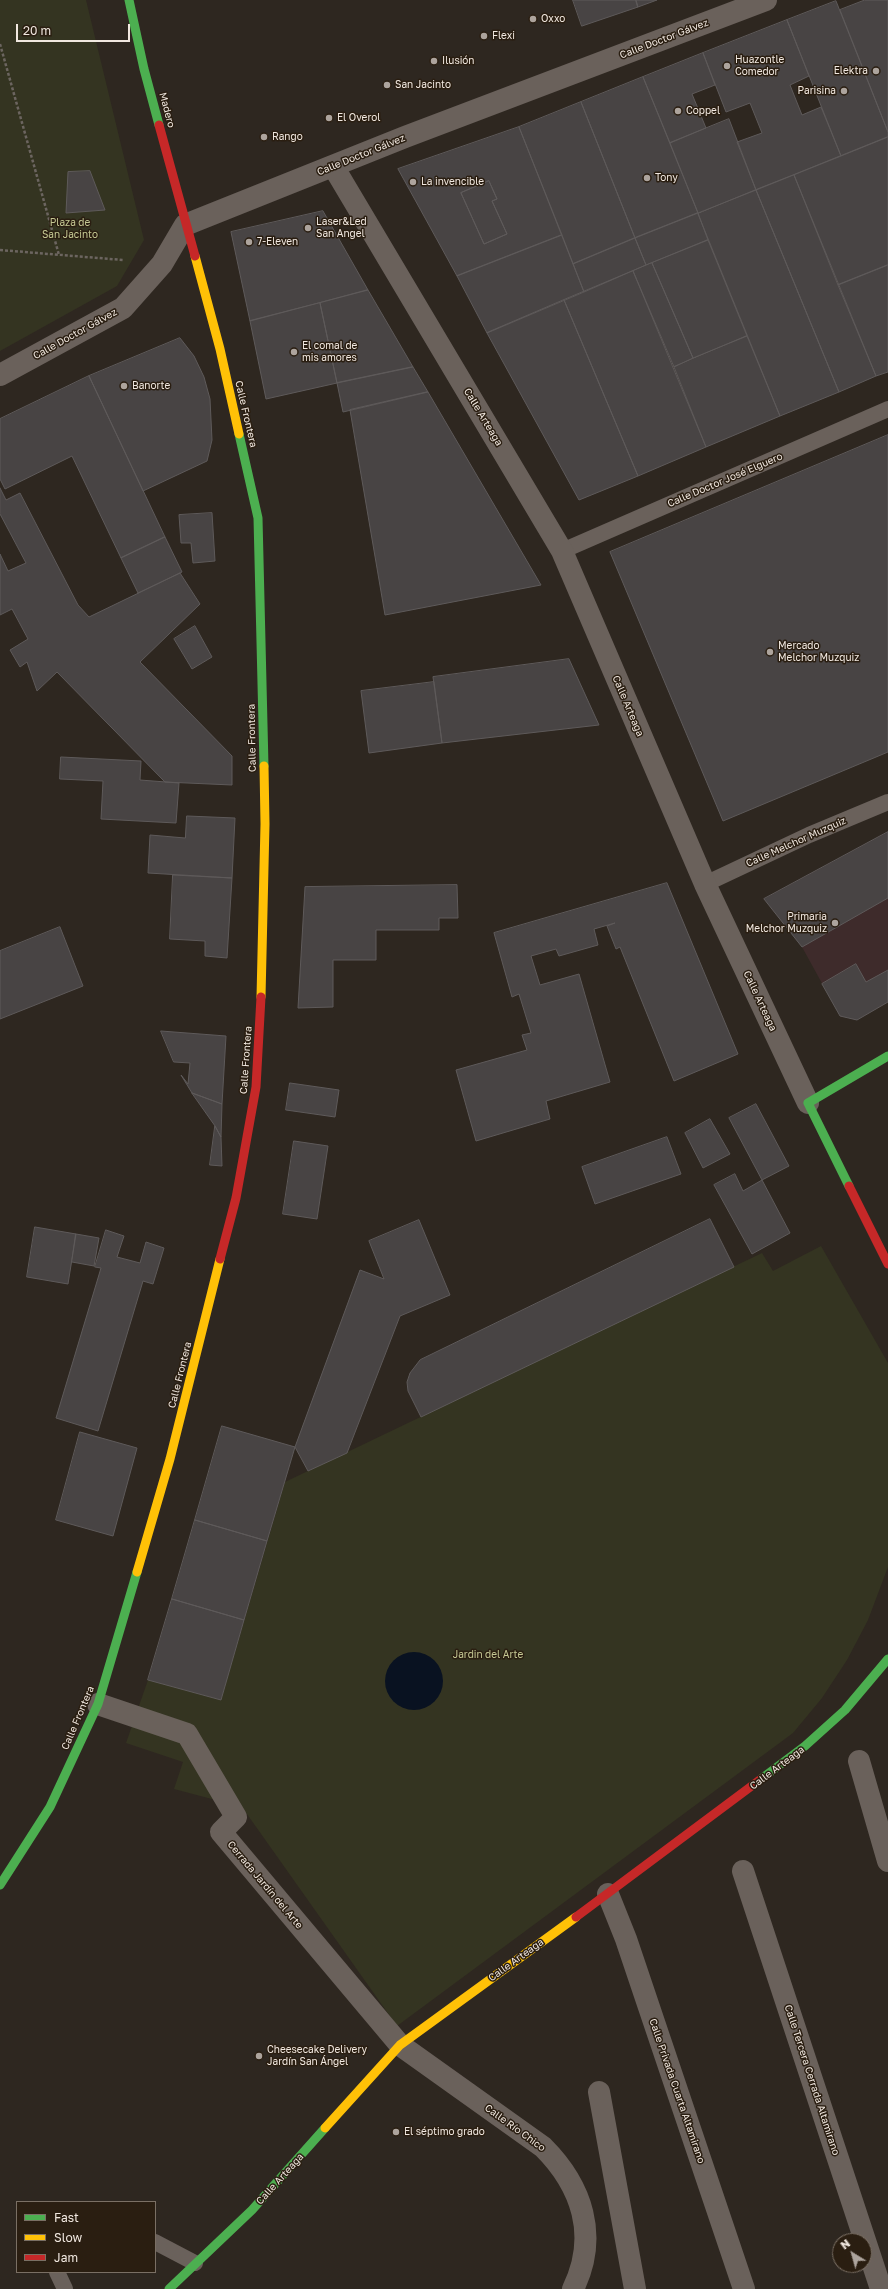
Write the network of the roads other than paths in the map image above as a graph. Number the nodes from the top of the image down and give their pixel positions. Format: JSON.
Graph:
{"nodes":[{"id":1,"x":129,"y":0,"type":"edge"},
{"id":2,"x":766,"y":0,"type":"edge"},
{"id":3,"x":333,"y":166,"type":"junction"},
{"id":4,"x":185,"y":225,"type":"junction"},
{"id":5,"x":0,"y":375,"type":"edge"},
{"id":6,"x":888,"y":409,"type":"edge"},
{"id":7,"x":562,"y":551,"type":"junction"},
{"id":8,"x":888,"y":802,"type":"edge"},
{"id":9,"x":705,"y":884,"type":"junction"},
{"id":10,"x":888,"y":1056,"type":"edge"},
{"id":11,"x":808,"y":1103,"type":"junction"},
{"id":12,"x":888,"y":1264,"type":"edge"},
{"id":13,"x":888,"y":1659,"type":"edge"},
{"id":14,"x":98,"y":1704,"type":"junction"},
{"id":15,"x":859,"y":1762,"type":"dead end"},
{"id":16,"x":888,"y":1861,"type":"edge"},
{"id":17,"x":743,"y":1871,"type":"dead end"},
{"id":18,"x":0,"y":1885,"type":"edge"},
{"id":19,"x":608,"y":1894,"type":"junction"},
{"id":20,"x":400,"y":2045,"type":"junction"},
{"id":21,"x":599,"y":2092,"type":"dead end"},
{"id":22,"x":156,"y":2243,"type":"edge"},
{"id":23,"x":195,"y":2263,"type":"junction"},
{"id":24,"x":57,"y":2273,"type":"edge"},
{"id":25,"x":65,"y":2289,"type":"edge"},
{"id":26,"x":169,"y":2289,"type":"edge"},
{"id":27,"x":573,"y":2289,"type":"edge"},
{"id":28,"x":635,"y":2289,"type":"edge"},
{"id":29,"x":744,"y":2289,"type":"edge"},
{"id":30,"x":881,"y":2289,"type":"edge"}],
"edges":[{"from":1,"to":4,"type":"street","name":"Madero"},
{"from":2,"to":3,"type":"street","name":"Calle Doctor Gálvez"},
{"from":3,"to":4,"type":"street","name":"Calle Doctor Gálvez"},
{"from":3,"to":7,"type":"street","name":"Calle Arteaga"},
{"from":4,"to":5,"type":"street","name":"Calle Doctor Gálvez"},
{"from":4,"to":14,"type":"street","name":"Calle Frontera"},
{"from":6,"to":7,"type":"lane","name":"Calle Doctor José Elguero"},
{"from":7,"to":9,"type":"street","name":"Calle Arteaga"},
{"from":8,"to":9,"type":"lane","name":"Calle Melchor Muzquiz"},
{"from":9,"to":11,"type":"street","name":"Calle Arteaga"},
{"from":10,"to":11,"type":"street"},
{"from":11,"to":12,"type":"street","name":"Calle Arteaga"},
{"from":13,"to":19,"type":"street","name":"Calle Arteaga"},
{"from":14,"to":18,"type":"street","name":"Calle Frontera"},
{"from":14,"to":20,"type":"street","name":"Cerrada Jardín del Arte"},
{"from":15,"to":16,"type":"street"},
{"from":17,"to":30,"type":"street","name":"Calle Tercera Cerrada Altamirano"},
{"from":19,"to":20,"type":"street","name":"Calle Arteaga"},
{"from":19,"to":29,"type":"street","name":"Calle Privada Cuarta Altamirano"},
{"from":20,"to":23,"type":"street","name":"Calle Arteaga"},
{"from":20,"to":27,"type":"street","name":"Calle Río Chico"},
{"from":21,"to":28,"type":"street"},
{"from":22,"to":23,"type":"lane"},
{"from":23,"to":26,"type":"street","name":"Calle Arteaga"},
{"from":24,"to":25,"type":"lane"}]}
